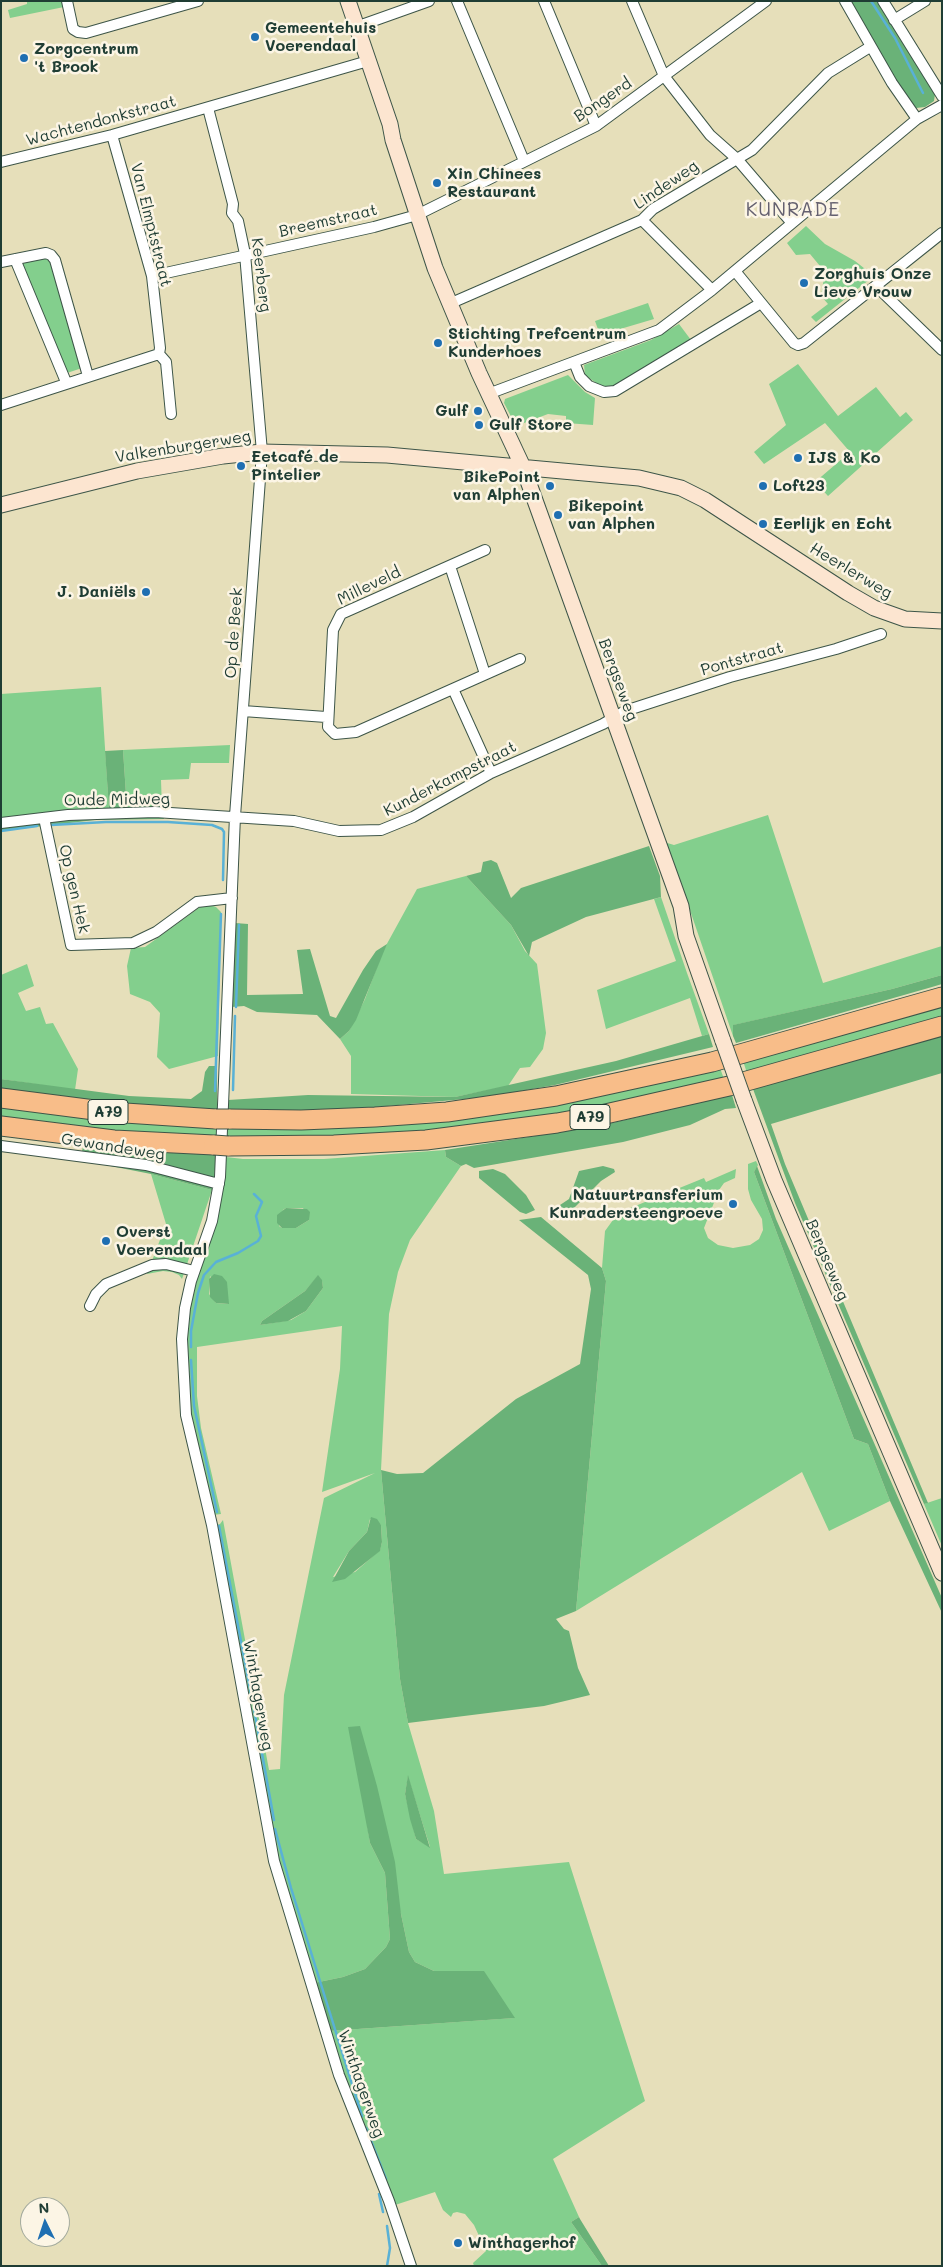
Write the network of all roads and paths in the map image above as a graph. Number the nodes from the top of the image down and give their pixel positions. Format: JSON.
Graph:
{"nodes":[{"id":1,"x":66,"y":1,"type":"edge"},
{"id":2,"x":198,"y":1,"type":"edge"},
{"id":3,"x":348,"y":1,"type":"edge"},
{"id":4,"x":429,"y":1,"type":"edge"},
{"id":5,"x":457,"y":1,"type":"edge"},
{"id":6,"x":544,"y":1,"type":"edge"},
{"id":7,"x":632,"y":1,"type":"edge"},
{"id":8,"x":766,"y":1,"type":"edge"},
{"id":9,"x":844,"y":1,"type":"edge"},
{"id":10,"x":883,"y":1,"type":"edge"},
{"id":11,"x":926,"y":1,"type":"edge"},
{"id":12,"x":178,"y":4,"type":"edge"},
{"id":13,"x":894,"y":20,"type":"junction"},
{"id":14,"x":356,"y":27,"type":"junction"},
{"id":15,"x":870,"y":47,"type":"junction"},
{"id":16,"x":368,"y":61,"type":"junction"},
{"id":17,"x":664,"y":76,"type":"junction"},
{"id":18,"x":942,"y":96,"type":"edge"},
{"id":19,"x":942,"y":105,"type":"edge"},
{"id":20,"x":208,"y":108,"type":"junction"},
{"id":21,"x":917,"y":119,"type":"junction"},
{"id":22,"x":596,"y":126,"type":"junction"},
{"id":23,"x":112,"y":135,"type":"junction"},
{"id":24,"x":737,"y":159,"type":"junction"},
{"id":25,"x":524,"y":161,"type":"junction"},
{"id":26,"x":1,"y":162,"type":"edge"},
{"id":27,"x":417,"y":215,"type":"junction"},
{"id":28,"x":642,"y":220,"type":"junction"},
{"id":29,"x":791,"y":222,"type":"junction"},
{"id":30,"x":942,"y":233,"type":"edge"},
{"id":31,"x":245,"y":254,"type":"junction"},
{"id":32,"x":15,"y":259,"type":"junction"},
{"id":33,"x":1,"y":262,"type":"edge"},
{"id":34,"x":735,"y":271,"type":"junction"},
{"id":35,"x":152,"y":276,"type":"junction"},
{"id":36,"x":876,"y":286,"type":"junction"},
{"id":37,"x":712,"y":290,"type":"junction"},
{"id":38,"x":761,"y":303,"type":"junction"},
{"id":39,"x":449,"y":304,"type":"junction"},
{"id":40,"x":942,"y":350,"type":"edge"},
{"id":41,"x":159,"y":354,"type":"junction"},
{"id":42,"x":574,"y":362,"type":"junction"},
{"id":43,"x":88,"y":376,"type":"junction"},
{"id":44,"x":66,"y":382,"type":"junction"},
{"id":45,"x":488,"y":394,"type":"junction"},
{"id":46,"x":1,"y":405,"type":"edge"},
{"id":47,"x":171,"y":414,"type":"dead end"},
{"id":48,"x":262,"y":452,"type":"junction"},
{"id":49,"x":523,"y":467,"type":"junction"},
{"id":50,"x":1,"y":506,"type":"edge"},
{"id":51,"x":485,"y":550,"type":"dead end"},
{"id":52,"x":450,"y":566,"type":"junction"},
{"id":53,"x":942,"y":621,"type":"edge"},
{"id":54,"x":881,"y":634,"type":"dead end"},
{"id":55,"x":520,"y":658,"type":"dead end"},
{"id":56,"x":484,"y":674,"type":"junction"},
{"id":57,"x":454,"y":689,"type":"junction"},
{"id":58,"x":243,"y":711,"type":"junction"},
{"id":59,"x":326,"y":717,"type":"junction"},
{"id":60,"x":614,"y":718,"type":"junction"},
{"id":61,"x":491,"y":773,"type":"junction"},
{"id":62,"x":235,"y":816,"type":"junction"},
{"id":63,"x":44,"y":818,"type":"junction"},
{"id":64,"x":1,"y":823,"type":"edge"},
{"id":65,"x":232,"y":898,"type":"junction"},
{"id":66,"x":942,"y":997,"type":"edge"},
{"id":67,"x":942,"y":1026,"type":"edge"},
{"id":68,"x":1,"y":1098,"type":"edge"},
{"id":69,"x":1,"y":1126,"type":"edge"},
{"id":70,"x":1,"y":1146,"type":"edge"},
{"id":71,"x":219,"y":1184,"type":"junction"},
{"id":72,"x":194,"y":1271,"type":"junction"},
{"id":73,"x":90,"y":1306,"type":"dead end"},
{"id":74,"x":942,"y":1574,"type":"edge"},
{"id":75,"x":411,"y":2266,"type":"edge"}],
"edges":[{"from":1,"to":12,"type":"street"},
{"from":2,"to":12,"type":"street"},
{"from":3,"to":14,"type":"street","name":"Bergseweg"},
{"from":4,"to":14,"type":"street"},
{"from":5,"to":25,"type":"street"},
{"from":6,"to":22,"type":"street"},
{"from":7,"to":17,"type":"street"},
{"from":8,"to":17,"type":"street","name":"Bongerd"},
{"from":9,"to":15,"type":"street"},
{"from":10,"to":13,"type":"street"},
{"from":11,"to":13,"type":"street"},
{"from":13,"to":18,"type":"street"},
{"from":14,"to":16,"type":"street","name":"Bergseweg"},
{"from":15,"to":21,"type":"street"},
{"from":15,"to":24,"type":"street","name":"Lindeweg"},
{"from":16,"to":20,"type":"street","name":"Wachtendonkstraat"},
{"from":16,"to":27,"type":"street","name":"Bergseweg"},
{"from":17,"to":22,"type":"street","name":"Bongerd"},
{"from":17,"to":24,"type":"street"},
{"from":19,"to":21,"type":"street"},
{"from":20,"to":23,"type":"street","name":"Wachtendonkstraat"},
{"from":20,"to":31,"type":"street","name":"Keerberg"},
{"from":21,"to":29,"type":"street"},
{"from":22,"to":25,"type":"street","name":"Bongerd"},
{"from":23,"to":26,"type":"street","name":"Wachtendonkstraat"},
{"from":23,"to":35,"type":"street","name":"Van Elmptstraat"},
{"from":24,"to":28,"type":"street","name":"Lindeweg"},
{"from":24,"to":29,"type":"street"},
{"from":25,"to":27,"type":"street","name":"Bongerd"},
{"from":27,"to":31,"type":"street","name":"Breemstraat"},
{"from":27,"to":39,"type":"street","name":"Bergseweg"},
{"from":28,"to":37,"type":"street"},
{"from":28,"to":39,"type":"street","name":"Lindeweg"},
{"from":29,"to":34,"type":"street"},
{"from":30,"to":36,"type":"street"},
{"from":31,"to":35,"type":"street","name":"Breemstraat"},
{"from":31,"to":48,"type":"street","name":"Keerberg"},
{"from":32,"to":33,"type":"street"},
{"from":32,"to":43,"type":"street"},
{"from":32,"to":44,"type":"street"},
{"from":34,"to":37,"type":"street"},
{"from":34,"to":38,"type":"street"},
{"from":35,"to":41,"type":"street","name":"Van Elmptstraat"},
{"from":36,"to":38,"type":"street"},
{"from":36,"to":40,"type":"street"},
{"from":37,"to":42,"type":"street"},
{"from":38,"to":42,"type":"street"},
{"from":39,"to":45,"type":"street","name":"Bergseweg"},
{"from":41,"to":43,"type":"street"},
{"from":41,"to":47,"type":"street","name":"Van Elmptstraat"},
{"from":42,"to":45,"type":"street"},
{"from":43,"to":44,"type":"street"},
{"from":44,"to":46,"type":"street"},
{"from":45,"to":49,"type":"street","name":"Bergseweg"},
{"from":48,"to":49,"type":"street","name":"Valkenburgerweg"},
{"from":48,"to":50,"type":"street","name":"Valkenburgerweg"},
{"from":48,"to":58,"type":"street","name":"Op de Beek"},
{"from":49,"to":53,"type":"street","name":"Heerlerweg"},
{"from":49,"to":60,"type":"street","name":"Bergseweg"},
{"from":51,"to":52,"type":"street","name":"Milleveld"},
{"from":52,"to":56,"type":"street"},
{"from":52,"to":59,"type":"street","name":"Milleveld"},
{"from":54,"to":60,"type":"street","name":"Pontstraat"},
{"from":55,"to":56,"type":"street"},
{"from":56,"to":57,"type":"street"},
{"from":57,"to":59,"type":"street"},
{"from":57,"to":61,"type":"street"},
{"from":58,"to":59,"type":"street"},
{"from":58,"to":62,"type":"street","name":"Op de Beek"},
{"from":60,"to":61,"type":"street","name":"Kunderkampstraat"},
{"from":60,"to":74,"type":"street","name":"Bergseweg","bridge":true},
{"from":61,"to":62,"type":"street","name":"Kunderkampstraat"},
{"from":62,"to":63,"type":"street","name":"Oude Midweg"},
{"from":62,"to":65,"type":"street"},
{"from":63,"to":64,"type":"street","name":"Oude Midweg"},
{"from":63,"to":65,"type":"street","name":"Op gen Hek"},
{"from":65,"to":71,"type":"street"},
{"from":66,"to":68,"type":"highway","number":"A79"},
{"from":67,"to":69,"type":"highway","number":"A79"},
{"from":70,"to":71,"type":"street","name":"Gewandeweg"},
{"from":71,"to":72,"type":"street","name":"Winthagerweg"},
{"from":72,"to":73,"type":"street"},
{"from":72,"to":75,"type":"street","name":"Winthagerweg"}]}
